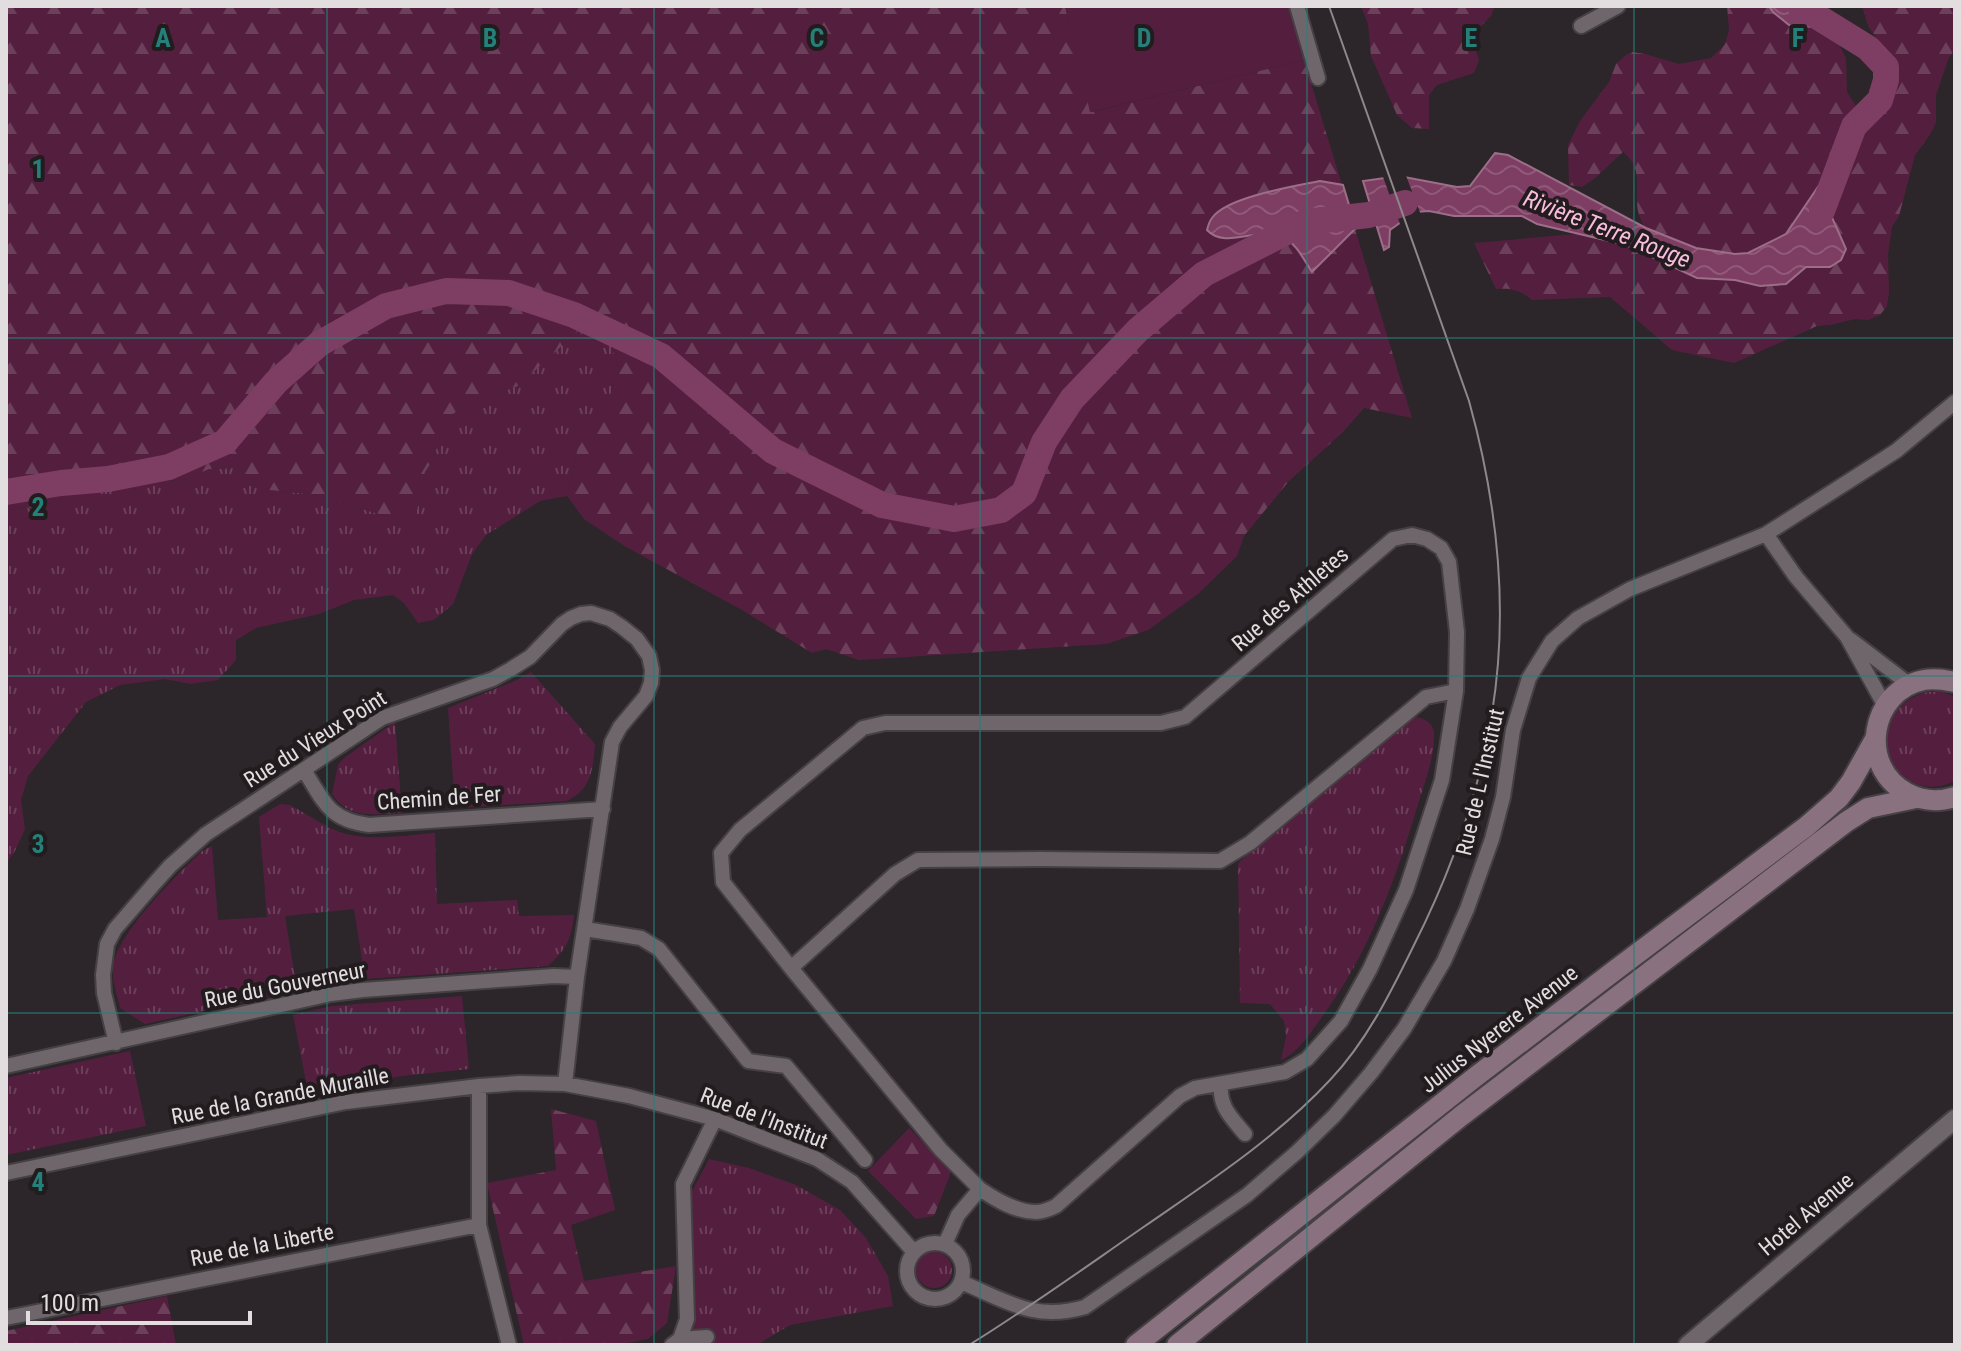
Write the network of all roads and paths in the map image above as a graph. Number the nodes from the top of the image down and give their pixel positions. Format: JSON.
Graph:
{"nodes":[{"id":1,"x":1297,"y":6,"type":"edge"},
{"id":2,"x":1618,"y":6,"type":"edge"},
{"id":3,"x":1581,"y":26,"type":"dead end"},
{"id":4,"x":1318,"y":78,"type":"dead end"},
{"id":5,"x":1955,"y":402,"type":"edge"},
{"id":6,"x":1766,"y":534,"type":"junction"},
{"id":7,"x":1847,"y":637,"type":"junction"},
{"id":8,"x":1950,"y":677,"type":"edge"},
{"id":9,"x":1910,"y":685,"type":"junction"},
{"id":10,"x":1456,"y":691,"type":"junction"},
{"id":11,"x":1885,"y":706,"type":"junction"},
{"id":12,"x":1875,"y":739,"type":"junction"},
{"id":13,"x":304,"y":770,"type":"junction"},
{"id":14,"x":1916,"y":798,"type":"junction"},
{"id":15,"x":1954,"y":798,"type":"edge"},
{"id":16,"x":603,"y":809,"type":"junction"},
{"id":17,"x":585,"y":929,"type":"junction"},
{"id":18,"x":791,"y":968,"type":"junction"},
{"id":19,"x":577,"y":977,"type":"junction"},
{"id":20,"x":116,"y":1043,"type":"junction"},
{"id":21,"x":6,"y":1066,"type":"edge"},
{"id":22,"x":565,"y":1084,"type":"junction"},
{"id":23,"x":1221,"y":1084,"type":"junction"},
{"id":24,"x":479,"y":1086,"type":"junction"},
{"id":25,"x":715,"y":1119,"type":"junction"},
{"id":26,"x":1955,"y":1119,"type":"edge"},
{"id":27,"x":1245,"y":1134,"type":"dead end"},
{"id":28,"x":865,"y":1160,"type":"dead end"},
{"id":29,"x":6,"y":1173,"type":"edge"},
{"id":30,"x":980,"y":1189,"type":"junction"},
{"id":31,"x":479,"y":1225,"type":"junction"},
{"id":32,"x":945,"y":1244,"type":"junction"},
{"id":33,"x":914,"y":1252,"type":"junction"},
{"id":34,"x":961,"y":1282,"type":"junction"},
{"id":35,"x":6,"y":1318,"type":"edge"},
{"id":36,"x":707,"y":1337,"type":"dead end"},
{"id":37,"x":676,"y":1342,"type":"edge"},
{"id":38,"x":509,"y":1345,"type":"edge"},
{"id":39,"x":1136,"y":1345,"type":"edge"},
{"id":40,"x":1177,"y":1345,"type":"edge"},
{"id":41,"x":1688,"y":1345,"type":"edge"}],
"edges":[{"from":1,"to":4,"type":"street"},
{"from":2,"to":3,"type":"street"},
{"from":5,"to":6,"type":"street","name":"Rue de L l'Institut"},
{"from":6,"to":7,"type":"street"},
{"from":6,"to":34,"type":"street","name":"Rue de L l'Institut"},
{"from":7,"to":9,"type":"street"},
{"from":7,"to":11,"type":"street"},
{"from":8,"to":9,"type":"main road"},
{"from":9,"to":11,"type":"main road"},
{"from":10,"to":18,"type":"street"},
{"from":10,"to":18,"type":"street","name":"Rue des Athletes"},
{"from":10,"to":23,"type":"street","name":"Rue des Athletes"},
{"from":11,"to":12,"type":"main road","name":"Julius Nyerere Avenue"},
{"from":12,"to":14,"type":"main road"},
{"from":12,"to":39,"type":"main road","name":"Julius Nyerere Avenue"},
{"from":13,"to":16,"type":"street","name":"Chemin de Fer"},
{"from":13,"to":16,"type":"street","name":"Rue du Vieux Point"},
{"from":13,"to":20,"type":"street","name":"Rue du Vieux Point"},
{"from":14,"to":15,"type":"main road","name":"Julius Nyerere Avenue"},
{"from":14,"to":40,"type":"main road","name":"Julius Nyerere Avenue"},
{"from":16,"to":17,"type":"street","name":"Rue du Vieux Point"},
{"from":17,"to":19,"type":"street","name":"Rue du Vieux Point"},
{"from":17,"to":28,"type":"street"},
{"from":18,"to":30,"type":"street","name":"Rue des Athletes"},
{"from":19,"to":20,"type":"street","name":"Rue du Gouverneur"},
{"from":19,"to":22,"type":"street","name":"Rue du Vieux Point"},
{"from":20,"to":21,"type":"street","name":"Rue du Gouverneur"},
{"from":22,"to":24,"type":"street","name":"Rue de la Grande Muraille"},
{"from":22,"to":25,"type":"street","name":"Rue de l'Institut"},
{"from":23,"to":27,"type":"street"},
{"from":23,"to":30,"type":"street","name":"Rue des Athletes"},
{"from":24,"to":29,"type":"street","name":"Rue de la Grande Muraille"},
{"from":24,"to":31,"type":"street"},
{"from":25,"to":33,"type":"street","name":"Rue de l'Institut"},
{"from":25,"to":37,"type":"street"},
{"from":26,"to":41,"type":"street","name":"Hotel Avenue"},
{"from":30,"to":32,"type":"street"},
{"from":31,"to":35,"type":"street","name":"Rue de la Liberte"},
{"from":31,"to":38,"type":"street"},
{"from":32,"to":33,"type":"street"},
{"from":32,"to":34,"type":"street"},
{"from":33,"to":34,"type":"street"},
{"from":36,"to":37,"type":"street"}]}
